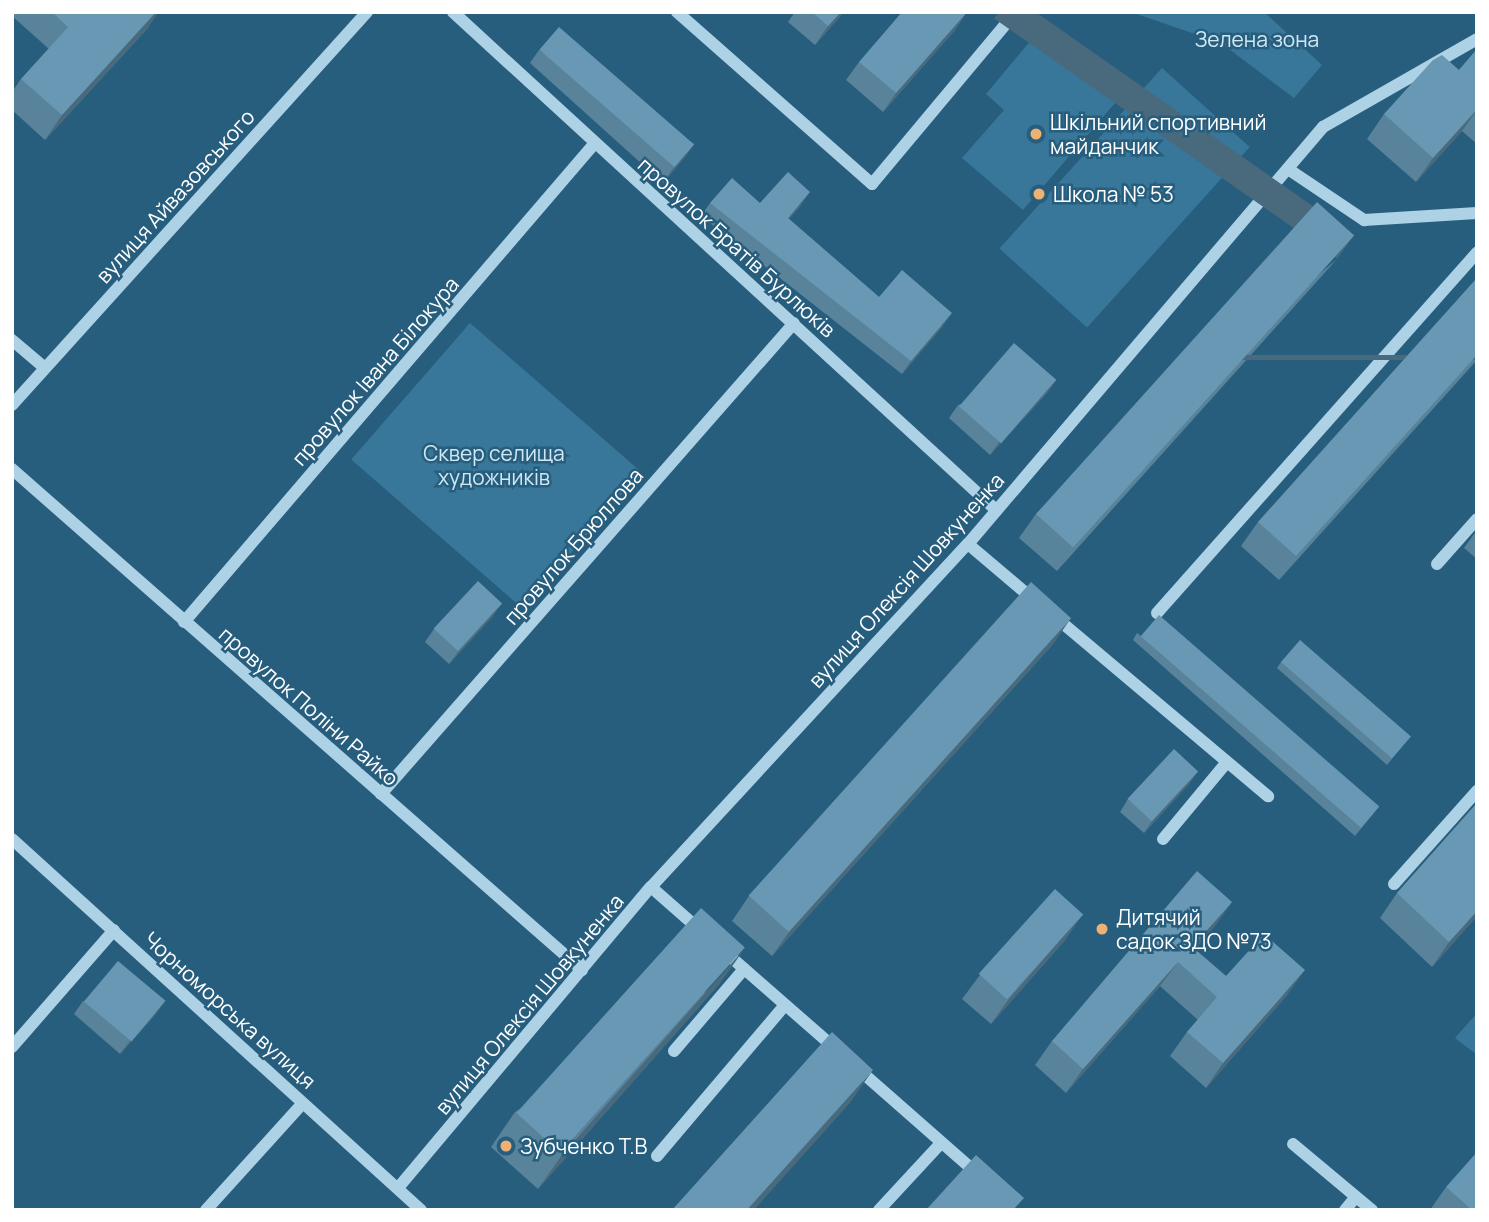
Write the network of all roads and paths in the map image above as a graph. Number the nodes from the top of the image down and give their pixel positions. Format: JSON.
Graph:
{"nodes":[{"id":1,"x":367,"y":12,"type":"edge"},
{"id":2,"x":453,"y":12,"type":"edge"},
{"id":3,"x":677,"y":12,"type":"edge"},
{"id":4,"x":1016,"y":12,"type":"edge"},
{"id":5,"x":1477,"y":39,"type":"edge"},
{"id":6,"x":594,"y":144,"type":"junction"},
{"id":7,"x":1288,"y":169,"type":"junction"},
{"id":8,"x":1477,"y":214,"type":"edge"},
{"id":9,"x":1477,"y":252,"type":"edge"},
{"id":10,"x":794,"y":323,"type":"junction"},
{"id":11,"x":12,"y":340,"type":"edge"},
{"id":12,"x":45,"y":368,"type":"junction"},
{"id":13,"x":12,"y":405,"type":"edge"},
{"id":14,"x":12,"y":469,"type":"edge"},
{"id":15,"x":996,"y":510,"type":"junction"},
{"id":16,"x":1477,"y":519,"type":"edge"},
{"id":17,"x":968,"y":544,"type":"junction"},
{"id":18,"x":1437,"y":564,"type":"dead end"},
{"id":19,"x":1157,"y":614,"type":"edge"},
{"id":20,"x":184,"y":622,"type":"junction"},
{"id":21,"x":1227,"y":762,"type":"junction"},
{"id":22,"x":1477,"y":791,"type":"edge"},
{"id":23,"x":381,"y":794,"type":"junction"},
{"id":24,"x":1268,"y":796,"type":"dead end"},
{"id":25,"x":12,"y":839,"type":"edge"},
{"id":26,"x":1163,"y":839,"type":"dead end"},
{"id":27,"x":1394,"y":884,"type":"dead end"},
{"id":28,"x":651,"y":887,"type":"junction"},
{"id":29,"x":114,"y":930,"type":"junction"},
{"id":30,"x":744,"y":969,"type":"junction"},
{"id":31,"x":582,"y":970,"type":"junction"},
{"id":32,"x":785,"y":1004,"type":"junction"},
{"id":33,"x":12,"y":1047,"type":"edge"},
{"id":34,"x":674,"y":1051,"type":"edge"},
{"id":35,"x":303,"y":1102,"type":"junction"},
{"id":36,"x":941,"y":1143,"type":"junction"},
{"id":37,"x":1293,"y":1144,"type":"dead end"},
{"id":38,"x":657,"y":1157,"type":"dead end"},
{"id":39,"x":990,"y":1185,"type":"edge"},
{"id":40,"x":398,"y":1188,"type":"junction"},
{"id":41,"x":1356,"y":1197,"type":"junction"},
{"id":42,"x":206,"y":1210,"type":"edge"},
{"id":43,"x":421,"y":1210,"type":"edge"},
{"id":44,"x":879,"y":1210,"type":"edge"},
{"id":45,"x":1345,"y":1210,"type":"edge"},
{"id":46,"x":1372,"y":1210,"type":"edge"}],
"edges":[{"from":1,"to":12,"type":"street","name":"вулиця Айвазовського"},
{"from":2,"to":6,"type":"street","name":"провулок Братів Бурлюків"},
{"from":3,"to":4,"type":"street"},
{"from":5,"to":7,"type":"street","name":"вулиця Олексія Шовкуненка"},
{"from":6,"to":10,"type":"street","name":"провулок Братів Бурлюків"},
{"from":6,"to":20,"type":"street","name":"провулок Івана Білокура"},
{"from":7,"to":8,"type":"street"},
{"from":7,"to":15,"type":"street","name":"вулиця Олексія Шовкуненка"},
{"from":9,"to":19,"type":"street"},
{"from":10,"to":15,"type":"street","name":"провулок Братів Бурлюків"},
{"from":10,"to":23,"type":"street","name":"провулок Брюллова"},
{"from":11,"to":12,"type":"street"},
{"from":12,"to":13,"type":"street","name":"вулиця Айвазовського"},
{"from":14,"to":20,"type":"street","name":"провулок Поліни Райко"},
{"from":15,"to":17,"type":"street","name":"вулиця Олексія Шовкуненка"},
{"from":16,"to":18,"type":"street"},
{"from":17,"to":21,"type":"street"},
{"from":17,"to":28,"type":"street","name":"вулиця Олексія Шовкуненка"},
{"from":20,"to":23,"type":"street","name":"провулок Поліни Райко"},
{"from":21,"to":24,"type":"street"},
{"from":21,"to":26,"type":"street"},
{"from":22,"to":27,"type":"street"},
{"from":23,"to":31,"type":"street","name":"провулок Поліни Райко"},
{"from":25,"to":29,"type":"street","name":"Чорноморська вулиця"},
{"from":28,"to":30,"type":"street"},
{"from":28,"to":31,"type":"street","name":"вулиця Олексія Шовкуненка"},
{"from":29,"to":33,"type":"street"},
{"from":29,"to":35,"type":"street","name":"Чорноморська вулиця"},
{"from":30,"to":32,"type":"street"},
{"from":30,"to":34,"type":"street"},
{"from":31,"to":40,"type":"street","name":"вулиця Олексія Шовкуненка"},
{"from":32,"to":36,"type":"street"},
{"from":32,"to":38,"type":"street"},
{"from":35,"to":40,"type":"street","name":"Чорноморська вулиця"},
{"from":35,"to":42,"type":"street"},
{"from":36,"to":39,"type":"street"},
{"from":36,"to":44,"type":"street"},
{"from":37,"to":41,"type":"street"},
{"from":40,"to":43,"type":"street","name":"Чорноморська вулиця"},
{"from":41,"to":45,"type":"street"},
{"from":41,"to":46,"type":"street"}]}
